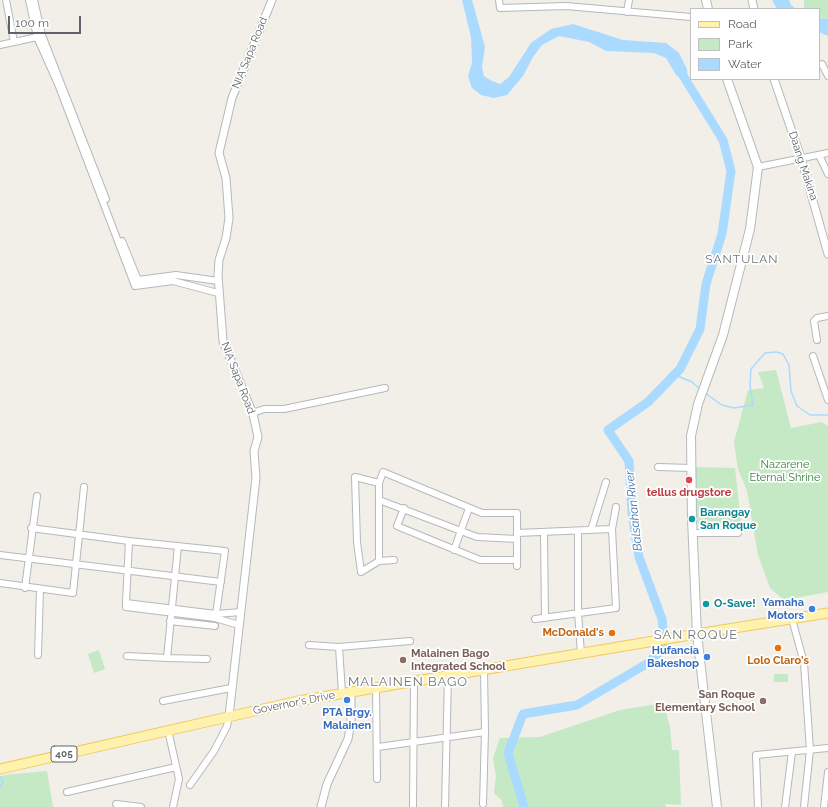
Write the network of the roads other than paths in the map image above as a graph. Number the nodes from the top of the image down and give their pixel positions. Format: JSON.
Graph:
{"nodes":[{"id":1,"x":6,"y":0,"type":"edge"},
{"id":2,"x":29,"y":0,"type":"edge"},
{"id":3,"x":34,"y":0,"type":"edge"},
{"id":4,"x":272,"y":0,"type":"edge"},
{"id":5,"x":499,"y":0,"type":"edge"},
{"id":6,"x":579,"y":0,"type":"edge"},
{"id":7,"x":629,"y":0,"type":"edge"},
{"id":8,"x":579,"y":7,"type":"junction"},
{"id":9,"x":627,"y":12,"type":"junction"},
{"id":10,"x":690,"y":17,"type":"edge"},
{"id":11,"x":37,"y":37,"type":"junction"},
{"id":12,"x":14,"y":42,"type":"junction"},
{"id":13,"x":0,"y":45,"type":"edge"},
{"id":14,"x":820,"y":64,"type":"edge"},
{"id":15,"x":828,"y":76,"type":"edge"},
{"id":16,"x":727,"y":80,"type":"edge"},
{"id":17,"x":774,"y":80,"type":"edge"},
{"id":18,"x":828,"y":154,"type":"edge"},
{"id":19,"x":819,"y":155,"type":"junction"},
{"id":20,"x":801,"y":158,"type":"junction"},
{"id":21,"x":758,"y":167,"type":"junction"},
{"id":22,"x":828,"y":174,"type":"edge"},
{"id":23,"x":828,"y":254,"type":"edge"},
{"id":24,"x":181,"y":276,"type":"junction"},
{"id":25,"x":218,"y":281,"type":"junction"},
{"id":26,"x":137,"y":283,"type":"junction"},
{"id":27,"x":180,"y":283,"type":"junction"},
{"id":28,"x":218,"y":293,"type":"junction"},
{"id":29,"x":828,"y":316,"type":"edge"},
{"id":30,"x":816,"y":340,"type":"dead end"},
{"id":31,"x":813,"y":356,"type":"dead end"},
{"id":32,"x":385,"y":388,"type":"dead end"},
{"id":33,"x":828,"y":400,"type":"edge"},
{"id":34,"x":253,"y":413,"type":"junction"},
{"id":35,"x":658,"y":467,"type":"dead end"},
{"id":36,"x":691,"y":468,"type":"junction"},
{"id":37,"x":606,"y":482,"type":"dead end"},
{"id":38,"x":379,"y":483,"type":"junction"},
{"id":39,"x":84,"y":487,"type":"dead end"},
{"id":40,"x":36,"y":496,"type":"dead end"},
{"id":41,"x":379,"y":500,"type":"junction"},
{"id":42,"x":616,"y":507,"type":"dead end"},
{"id":43,"x":404,"y":508,"type":"junction"},
{"id":44,"x":469,"y":508,"type":"junction"},
{"id":45,"x":31,"y":528,"type":"junction"},
{"id":46,"x":612,"y":529,"type":"junction"},
{"id":47,"x":591,"y":530,"type":"junction"},
{"id":48,"x":461,"y":531,"type":"junction"},
{"id":49,"x":578,"y":531,"type":"junction"},
{"id":50,"x":544,"y":533,"type":"junction"},
{"id":51,"x":738,"y":533,"type":"dead end"},
{"id":52,"x":692,"y":534,"type":"junction"},
{"id":53,"x":80,"y":535,"type":"junction"},
{"id":54,"x":517,"y":536,"type":"junction"},
{"id":55,"x":129,"y":541,"type":"junction"},
{"id":56,"x":178,"y":546,"type":"junction"},
{"id":57,"x":454,"y":550,"type":"junction"},
{"id":58,"x":0,"y":555,"type":"edge"},
{"id":59,"x":27,"y":559,"type":"junction"},
{"id":60,"x":394,"y":560,"type":"dead end"},
{"id":61,"x":379,"y":561,"type":"junction"},
{"id":62,"x":76,"y":565,"type":"junction"},
{"id":63,"x":127,"y":571,"type":"junction"},
{"id":64,"x":175,"y":576,"type":"junction"},
{"id":65,"x":220,"y":582,"type":"junction"},
{"id":66,"x":0,"y":583,"type":"edge"},
{"id":67,"x":25,"y":588,"type":"junction"},
{"id":68,"x":40,"y":590,"type":"junction"},
{"id":69,"x":171,"y":611,"type":"junction"},
{"id":70,"x":241,"y":612,"type":"junction"},
{"id":71,"x":578,"y":613,"type":"junction"},
{"id":72,"x":828,"y":614,"type":"edge"},
{"id":73,"x":215,"y":616,"type":"junction"},
{"id":74,"x":545,"y":618,"type":"junction"},
{"id":75,"x":534,"y":619,"type":"dead end"},
{"id":76,"x":792,"y":619,"type":"junction"},
{"id":77,"x":170,"y":621,"type":"junction"},
{"id":78,"x":239,"y":625,"type":"junction"},
{"id":79,"x":215,"y":626,"type":"dead end"},
{"id":80,"x":697,"y":634,"type":"junction"},
{"id":81,"x":410,"y":641,"type":"dead end"},
{"id":82,"x":309,"y":645,"type":"dead end"},
{"id":83,"x":340,"y":647,"type":"junction"},
{"id":84,"x":583,"y":650,"type":"junction"},
{"id":85,"x":38,"y":655,"type":"dead end"},
{"id":86,"x":127,"y":656,"type":"dead end"},
{"id":87,"x":167,"y":658,"type":"junction"},
{"id":88,"x":207,"y":659,"type":"dead end"},
{"id":89,"x":484,"y":669,"type":"junction"},
{"id":90,"x":448,"y":675,"type":"junction"},
{"id":91,"x":414,"y":681,"type":"junction"},
{"id":92,"x":376,"y":687,"type":"junction"},
{"id":93,"x":231,"y":688,"type":"junction"},
{"id":94,"x":351,"y":692,"type":"junction"},
{"id":95,"x":342,"y":693,"type":"junction"},
{"id":96,"x":163,"y":702,"type":"dead end"},
{"id":97,"x":229,"y":716,"type":"junction"},
{"id":98,"x":168,"y":730,"type":"junction"},
{"id":99,"x":485,"y":732,"type":"junction"},
{"id":100,"x":448,"y":737,"type":"junction"},
{"id":101,"x":414,"y":742,"type":"junction"},
{"id":102,"x":378,"y":747,"type":"junction"},
{"id":103,"x":828,"y":748,"type":"edge"},
{"id":104,"x":810,"y":750,"type":"junction"},
{"id":105,"x":792,"y":752,"type":"junction"},
{"id":106,"x":176,"y":767,"type":"junction"},
{"id":107,"x":0,"y":769,"type":"edge"},
{"id":108,"x":828,"y":772,"type":"edge"},
{"id":109,"x":378,"y":779,"type":"dead end"},
{"id":110,"x":190,"y":785,"type":"dead end"},
{"id":111,"x":67,"y":792,"type":"dead end"},
{"id":112,"x":116,"y":804,"type":"dead end"},
{"id":113,"x":483,"y":804,"type":"dead end"},
{"id":114,"x":141,"y":807,"type":"edge"},
{"id":115,"x":173,"y":807,"type":"edge"},
{"id":116,"x":321,"y":807,"type":"edge"},
{"id":117,"x":413,"y":807,"type":"edge"},
{"id":118,"x":445,"y":807,"type":"edge"},
{"id":119,"x":717,"y":807,"type":"edge"},
{"id":120,"x":758,"y":807,"type":"edge"},
{"id":121,"x":785,"y":807,"type":"edge"},
{"id":122,"x":804,"y":807,"type":"edge"},
{"id":123,"x":824,"y":807,"type":"edge"}],
"edges":[{"from":1,"to":12,"type":"street"},
{"from":2,"to":11,"type":"street"},
{"from":3,"to":26,"type":"street"},
{"from":4,"to":25,"type":"street","name":"NIA Sapa Road"},
{"from":5,"to":8,"type":"street"},
{"from":6,"to":8,"type":"street"},
{"from":7,"to":9,"type":"street"},
{"from":8,"to":9,"type":"street"},
{"from":9,"to":10,"type":"street"},
{"from":11,"to":12,"type":"street"},
{"from":11,"to":26,"type":"street"},
{"from":12,"to":13,"type":"street"},
{"from":14,"to":15,"type":"street"},
{"from":16,"to":21,"type":"main road"},
{"from":17,"to":20,"type":"street","name":"Daang Makina"},
{"from":18,"to":19,"type":"street"},
{"from":19,"to":20,"type":"street"},
{"from":19,"to":22,"type":"street"},
{"from":20,"to":21,"type":"street"},
{"from":20,"to":23,"type":"street","name":"Daang Makina"},
{"from":21,"to":36,"type":"main road"},
{"from":24,"to":25,"type":"street"},
{"from":24,"to":26,"type":"street"},
{"from":24,"to":27,"type":"street"},
{"from":25,"to":28,"type":"street","name":"NIA Sapa Road"},
{"from":26,"to":27,"type":"street"},
{"from":27,"to":28,"type":"street"},
{"from":28,"to":34,"type":"street","name":"NIA Sapa Road"},
{"from":29,"to":30,"type":"street"},
{"from":31,"to":33,"type":"street"},
{"from":32,"to":34,"type":"street"},
{"from":34,"to":70,"type":"street","name":"NIA Sapa Road"},
{"from":35,"to":36,"type":"street"},
{"from":36,"to":52,"type":"main road"},
{"from":37,"to":47,"type":"street"},
{"from":38,"to":41,"type":"street"},
{"from":38,"to":44,"type":"street"},
{"from":38,"to":61,"type":"street"},
{"from":39,"to":53,"type":"street"},
{"from":40,"to":45,"type":"street"},
{"from":41,"to":43,"type":"street"},
{"from":41,"to":61,"type":"street"},
{"from":42,"to":46,"type":"street"},
{"from":43,"to":48,"type":"street"},
{"from":43,"to":57,"type":"street"},
{"from":44,"to":48,"type":"street"},
{"from":44,"to":54,"type":"street"},
{"from":45,"to":53,"type":"street"},
{"from":45,"to":59,"type":"street"},
{"from":46,"to":47,"type":"street"},
{"from":46,"to":71,"type":"street"},
{"from":47,"to":49,"type":"street"},
{"from":48,"to":54,"type":"street"},
{"from":48,"to":57,"type":"street"},
{"from":49,"to":50,"type":"street"},
{"from":49,"to":71,"type":"street"},
{"from":50,"to":54,"type":"street"},
{"from":50,"to":74,"type":"street"},
{"from":51,"to":52,"type":"street"},
{"from":52,"to":80,"type":"main road"},
{"from":53,"to":55,"type":"street"},
{"from":53,"to":62,"type":"street"},
{"from":54,"to":57,"type":"street"},
{"from":55,"to":56,"type":"street"},
{"from":55,"to":63,"type":"street"},
{"from":56,"to":64,"type":"street"},
{"from":56,"to":65,"type":"street"},
{"from":58,"to":59,"type":"street"},
{"from":59,"to":62,"type":"street"},
{"from":59,"to":67,"type":"street"},
{"from":60,"to":61,"type":"street"},
{"from":62,"to":63,"type":"street"},
{"from":62,"to":68,"type":"street"},
{"from":63,"to":64,"type":"street"},
{"from":63,"to":69,"type":"street"},
{"from":64,"to":65,"type":"street"},
{"from":64,"to":69,"type":"street"},
{"from":65,"to":73,"type":"street"},
{"from":66,"to":67,"type":"street"},
{"from":67,"to":68,"type":"street"},
{"from":68,"to":85,"type":"street"},
{"from":69,"to":73,"type":"street"},
{"from":69,"to":77,"type":"street"},
{"from":70,"to":73,"type":"street"},
{"from":70,"to":78,"type":"street","name":"NIA Sapa Road"},
{"from":71,"to":74,"type":"street"},
{"from":71,"to":84,"type":"street"},
{"from":72,"to":76,"type":"main road","name":"Governor's Drive"},
{"from":73,"to":78,"type":"street"},
{"from":74,"to":75,"type":"street"},
{"from":76,"to":80,"type":"main road","name":"Governor's Drive"},
{"from":76,"to":104,"type":"street"},
{"from":77,"to":79,"type":"street"},
{"from":77,"to":87,"type":"street"},
{"from":78,"to":93,"type":"street","name":"NIA Sapa Road"},
{"from":80,"to":84,"type":"main road","name":"Governor's Drive","number":"405"},
{"from":80,"to":119,"type":"main road"},
{"from":81,"to":83,"type":"street"},
{"from":82,"to":83,"type":"street"},
{"from":83,"to":95,"type":"street"},
{"from":84,"to":89,"type":"main road","name":"Governor's Drive","number":"405"},
{"from":86,"to":87,"type":"street"},
{"from":87,"to":88,"type":"street"},
{"from":89,"to":90,"type":"main road","name":"Governor's Drive","number":"405"},
{"from":89,"to":99,"type":"street"},
{"from":90,"to":91,"type":"main road","name":"Governor's Drive","number":"405"},
{"from":90,"to":100,"type":"street"},
{"from":91,"to":92,"type":"main road","name":"Governor's Drive","number":"405"},
{"from":91,"to":101,"type":"street"},
{"from":92,"to":94,"type":"main road","name":"Governor's Drive","number":"405"},
{"from":92,"to":102,"type":"street"},
{"from":93,"to":96,"type":"street"},
{"from":93,"to":97,"type":"street","name":"NIA Sapa Road"},
{"from":94,"to":95,"type":"main road","name":"Governor's Drive","number":"405"},
{"from":94,"to":116,"type":"street"},
{"from":95,"to":97,"type":"main road","name":"Governor's Drive","number":"405"},
{"from":97,"to":98,"type":"main road","name":"Governor's Drive","number":"405"},
{"from":97,"to":110,"type":"street"},
{"from":98,"to":106,"type":"street"},
{"from":98,"to":107,"type":"main road","name":"Governor's Drive","number":"405"},
{"from":99,"to":100,"type":"street"},
{"from":99,"to":113,"type":"street"},
{"from":100,"to":101,"type":"street"},
{"from":100,"to":118,"type":"street"},
{"from":101,"to":102,"type":"street"},
{"from":101,"to":117,"type":"street"},
{"from":102,"to":109,"type":"street"},
{"from":103,"to":104,"type":"street"},
{"from":104,"to":105,"type":"street"},
{"from":104,"to":122,"type":"street"},
{"from":105,"to":120,"type":"street"},
{"from":105,"to":121,"type":"street"},
{"from":106,"to":111,"type":"street"},
{"from":106,"to":115,"type":"street"},
{"from":108,"to":123,"type":"street"},
{"from":112,"to":114,"type":"street"}]}
